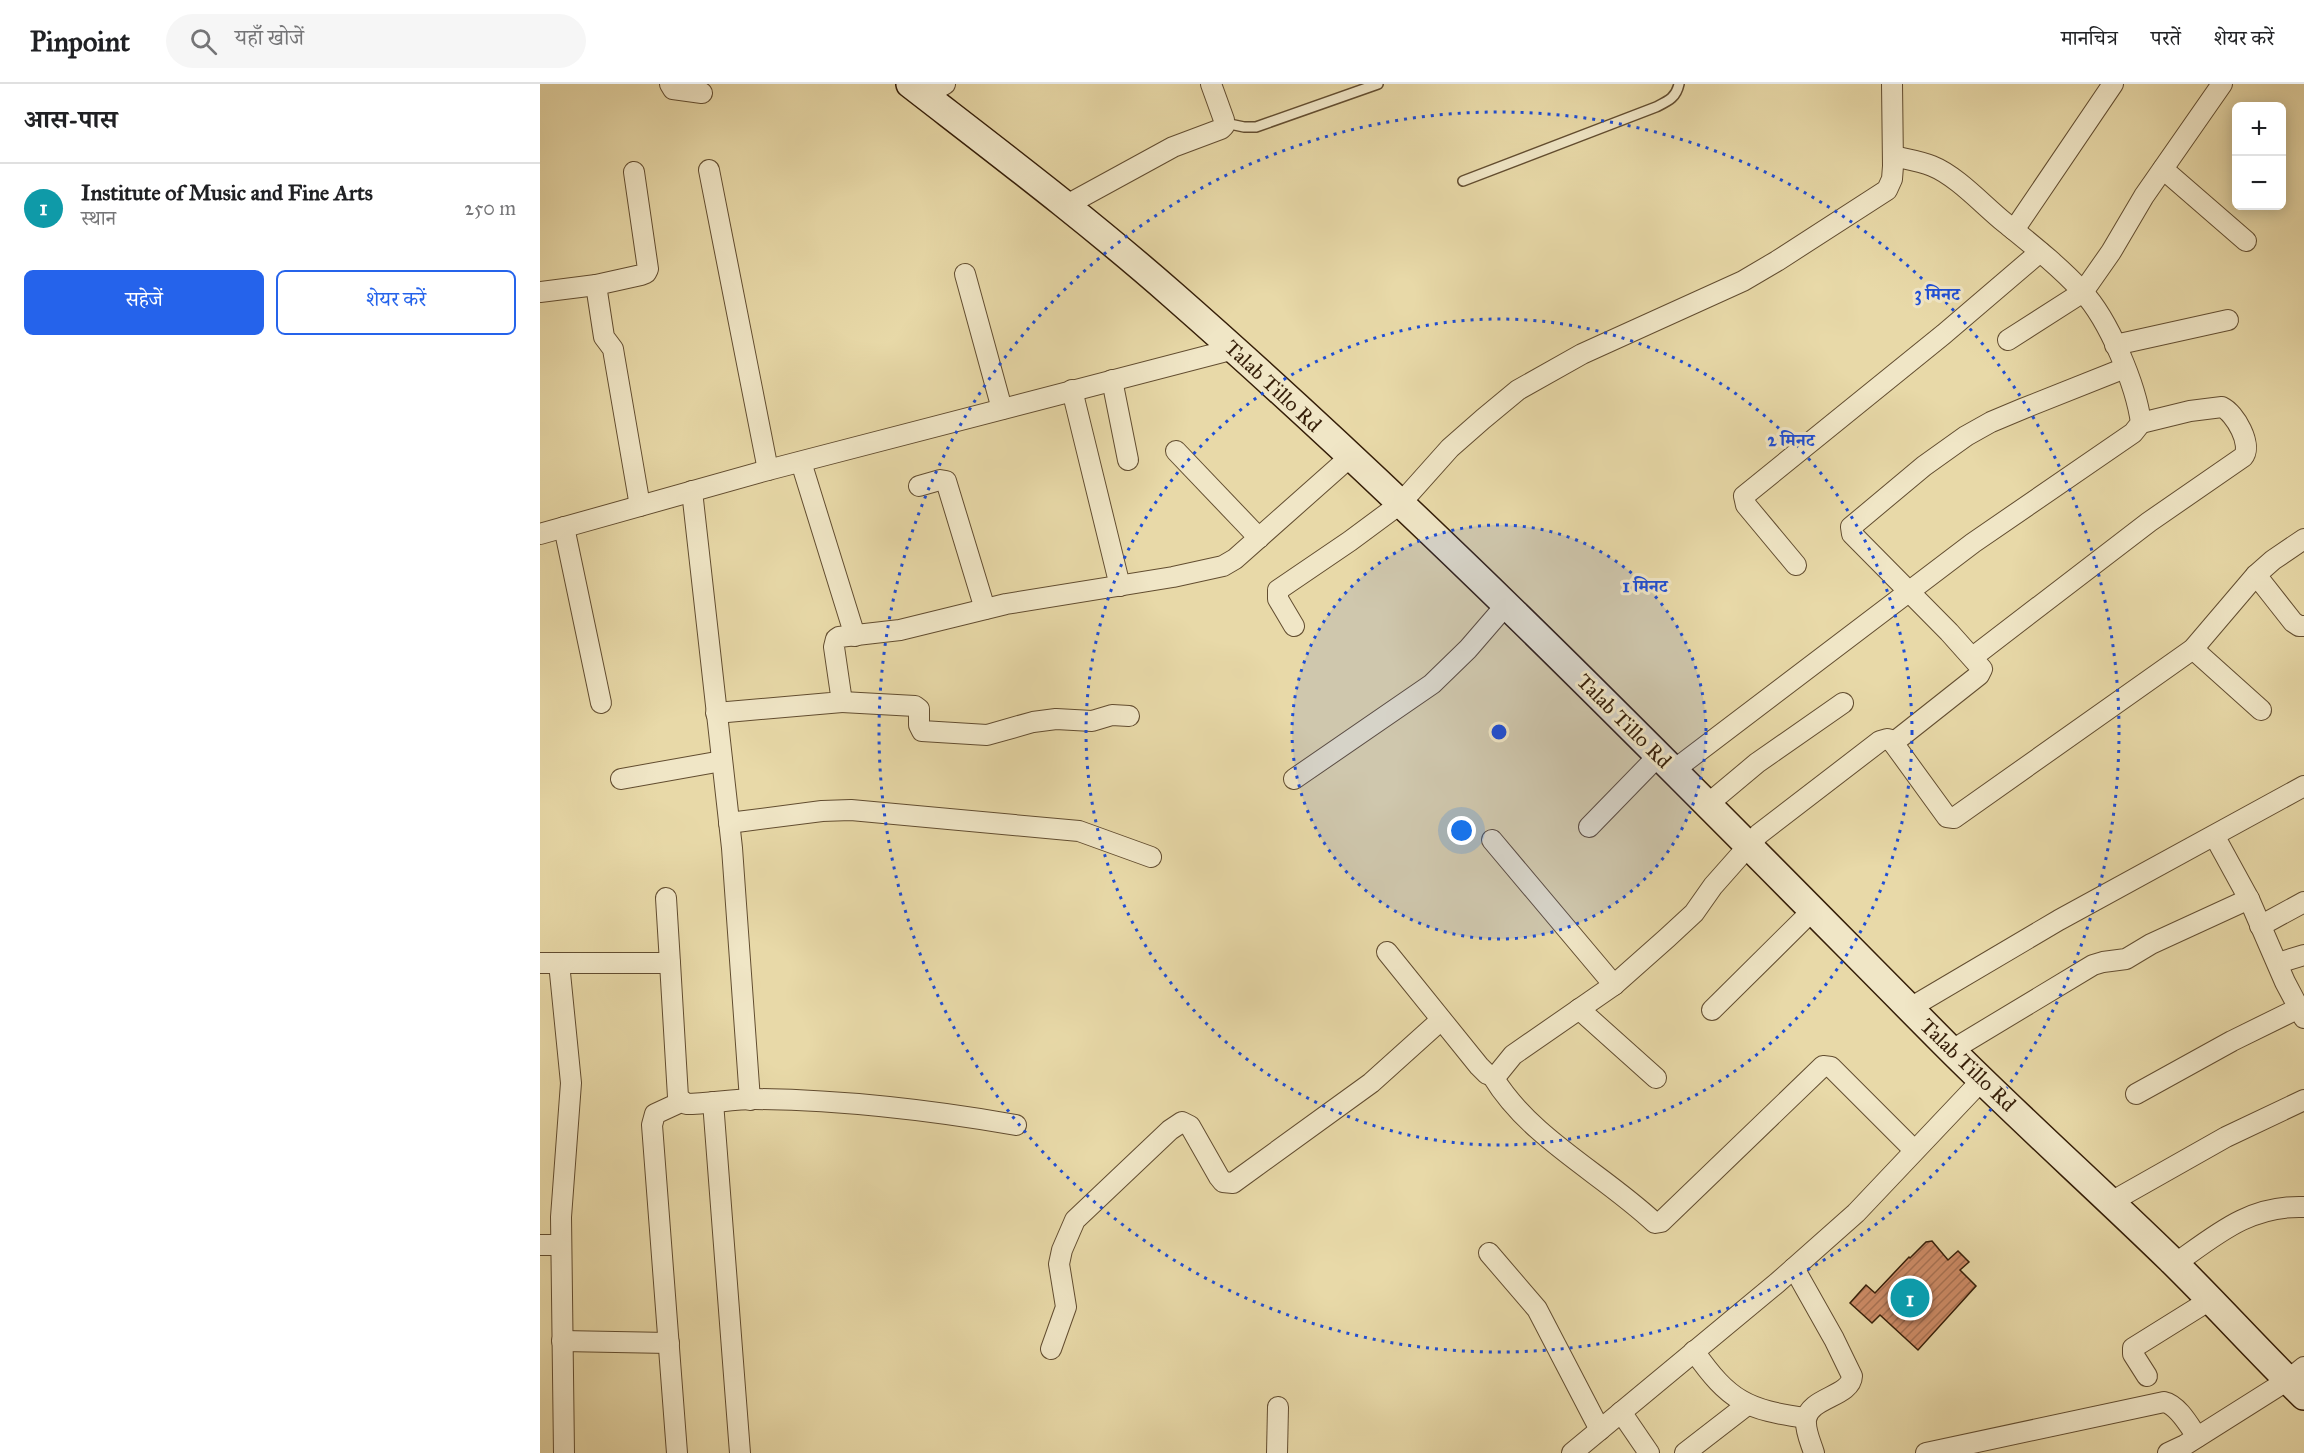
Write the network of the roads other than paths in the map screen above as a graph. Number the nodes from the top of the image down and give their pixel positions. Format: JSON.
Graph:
{"nodes":[{"id":1,"x":670,"y":84,"type":"edge"},
{"id":2,"x":1211,"y":84,"type":"edge"},
{"id":3,"x":1378,"y":84,"type":"edge"},
{"id":4,"x":1679,"y":84,"type":"edge"},
{"id":5,"x":1892,"y":84,"type":"edge"},
{"id":6,"x":2113,"y":84,"type":"edge"},
{"id":7,"x":2222,"y":84,"type":"edge"},
{"id":8,"x":927,"y":88,"type":"edge"},
{"id":9,"x":702,"y":93,"type":"dead end"},
{"id":10,"x":1225,"y":123,"type":"junction"},
{"id":11,"x":1908,"y":160,"type":"junction"},
{"id":12,"x":2163,"y":169,"type":"junction"},
{"id":13,"x":709,"y":170,"type":"dead end"},
{"id":14,"x":633,"y":172,"type":"dead end"},
{"id":15,"x":1463,"y":181,"type":"dead end"},
{"id":16,"x":1065,"y":206,"type":"junction"},
{"id":17,"x":2014,"y":230,"type":"junction"},
{"id":18,"x":2246,"y":241,"type":"dead end"},
{"id":19,"x":2040,"y":252,"type":"junction"},
{"id":20,"x":965,"y":274,"type":"dead end"},
{"id":21,"x":596,"y":285,"type":"junction"},
{"id":22,"x":540,"y":292,"type":"edge"},
{"id":23,"x":2084,"y":292,"type":"junction"},
{"id":24,"x":2228,"y":320,"type":"dead end"},
{"id":25,"x":2008,"y":340,"type":"dead end"},
{"id":26,"x":2115,"y":345,"type":"junction"},
{"id":27,"x":1234,"y":349,"type":"junction"},
{"id":28,"x":2125,"y":368,"type":"junction"},
{"id":29,"x":1112,"y":380,"type":"junction"},
{"id":30,"x":1072,"y":390,"type":"junction"},
{"id":31,"x":1002,"y":409,"type":"junction"},
{"id":32,"x":2140,"y":423,"type":"junction"},
{"id":33,"x":1176,"y":451,"type":"dead end"},
{"id":34,"x":1350,"y":457,"type":"junction"},
{"id":35,"x":1128,"y":460,"type":"dead end"},
{"id":36,"x":801,"y":462,"type":"junction"},
{"id":37,"x":768,"y":470,"type":"junction"},
{"id":38,"x":919,"y":486,"type":"dead end"},
{"id":39,"x":692,"y":491,"type":"junction"},
{"id":40,"x":1400,"y":504,"type":"junction"},
{"id":41,"x":640,"y":506,"type":"junction"},
{"id":42,"x":564,"y":527,"type":"junction"},
{"id":43,"x":540,"y":534,"type":"edge"},
{"id":44,"x":1259,"y":538,"type":"junction"},
{"id":45,"x":2304,"y":539,"type":"edge"},
{"id":46,"x":1796,"y":565,"type":"dead end"},
{"id":47,"x":2256,"y":575,"type":"junction"},
{"id":48,"x":1120,"y":586,"type":"junction"},
{"id":49,"x":1909,"y":593,"type":"junction"},
{"id":50,"x":1506,"y":605,"type":"junction"},
{"id":51,"x":985,"y":609,"type":"junction"},
{"id":52,"x":1294,"y":626,"type":"dead end"},
{"id":53,"x":2304,"y":626,"type":"edge"},
{"id":54,"x":855,"y":636,"type":"junction"},
{"id":55,"x":2193,"y":649,"type":"junction"},
{"id":56,"x":1973,"y":657,"type":"junction"},
{"id":57,"x":842,"y":702,"type":"junction"},
{"id":58,"x":601,"y":703,"type":"dead end"},
{"id":59,"x":1843,"y":703,"type":"dead end"},
{"id":60,"x":2261,"y":710,"type":"dead end"},
{"id":61,"x":717,"y":713,"type":"junction"},
{"id":62,"x":1130,"y":716,"type":"dead end"},
{"id":63,"x":1893,"y":743,"type":"junction"},
{"id":64,"x":722,"y":761,"type":"junction"},
{"id":65,"x":1666,"y":763,"type":"junction"},
{"id":66,"x":621,"y":779,"type":"dead end"},
{"id":67,"x":1294,"y":779,"type":"dead end"},
{"id":68,"x":2304,"y":786,"type":"edge"},
{"id":69,"x":1708,"y":804,"type":"junction"},
{"id":70,"x":729,"y":823,"type":"junction"},
{"id":71,"x":1589,"y":827,"type":"dead end"},
{"id":72,"x":2215,"y":837,"type":"junction"},
{"id":73,"x":1492,"y":840,"type":"dead end"},
{"id":74,"x":1749,"y":845,"type":"junction"},
{"id":75,"x":1151,"y":857,"type":"dead end"},
{"id":76,"x":666,"y":898,"type":"dead end"},
{"id":77,"x":2249,"y":899,"type":"junction"},
{"id":78,"x":2304,"y":902,"type":"edge"},
{"id":79,"x":1813,"y":910,"type":"junction"},
{"id":80,"x":2260,"y":926,"type":"junction"},
{"id":81,"x":1387,"y":952,"type":"dead end"},
{"id":82,"x":2304,"y":955,"type":"edge"},
{"id":83,"x":550,"y":963,"type":"edge"},
{"id":84,"x":670,"y":963,"type":"junction"},
{"id":85,"x":2278,"y":963,"type":"junction"},
{"id":86,"x":1614,"y":985,"type":"junction"},
{"id":87,"x":1910,"y":1008,"type":"junction"},
{"id":88,"x":1579,"y":1009,"type":"junction"},
{"id":89,"x":1712,"y":1010,"type":"dead end"},
{"id":90,"x":2302,"y":1013,"type":"edge"},
{"id":91,"x":1441,"y":1020,"type":"junction"},
{"id":92,"x":1952,"y":1050,"type":"junction"},
{"id":93,"x":1493,"y":1077,"type":"junction"},
{"id":94,"x":1656,"y":1078,"type":"dead end"},
{"id":95,"x":1982,"y":1080,"type":"junction"},
{"id":96,"x":2136,"y":1094,"type":"dead end"},
{"id":97,"x":750,"y":1100,"type":"junction"},
{"id":98,"x":2304,"y":1100,"type":"edge"},
{"id":99,"x":681,"y":1102,"type":"junction"},
{"id":100,"x":713,"y":1102,"type":"junction"},
{"id":101,"x":1016,"y":1125,"type":"dead end"},
{"id":102,"x":1914,"y":1150,"type":"junction"},
{"id":103,"x":2111,"y":1202,"type":"junction"},
{"id":104,"x":2304,"y":1207,"type":"edge"},
{"id":105,"x":540,"y":1245,"type":"edge"},
{"id":106,"x":561,"y":1245,"type":"junction"},
{"id":107,"x":1489,"y":1254,"type":"dead end"},
{"id":108,"x":2175,"y":1264,"type":"junction"},
{"id":109,"x":1794,"y":1268,"type":"junction"},
{"id":110,"x":2210,"y":1300,"type":"junction"},
{"id":111,"x":562,"y":1341,"type":"junction"},
{"id":112,"x":669,"y":1343,"type":"junction"},
{"id":113,"x":1051,"y":1349,"type":"dead end"},
{"id":114,"x":1694,"y":1351,"type":"junction"},
{"id":115,"x":2147,"y":1376,"type":"dead end"},
{"id":116,"x":2299,"y":1381,"type":"edge"},
{"id":117,"x":1747,"y":1405,"type":"junction"},
{"id":118,"x":1278,"y":1407,"type":"dead end"},
{"id":119,"x":1621,"y":1412,"type":"junction"},
{"id":120,"x":1806,"y":1418,"type":"junction"},
{"id":121,"x":1600,"y":1430,"type":"junction"},
{"id":122,"x":2197,"y":1437,"type":"junction"},
{"id":123,"x":564,"y":1453,"type":"edge"},
{"id":124,"x":677,"y":1453,"type":"edge"},
{"id":125,"x":740,"y":1453,"type":"edge"},
{"id":126,"x":1277,"y":1453,"type":"edge"},
{"id":127,"x":1572,"y":1453,"type":"edge"},
{"id":128,"x":1649,"y":1453,"type":"edge"},
{"id":129,"x":1685,"y":1453,"type":"edge"},
{"id":130,"x":1814,"y":1453,"type":"edge"},
{"id":131,"x":1926,"y":1453,"type":"edge"},
{"id":132,"x":2168,"y":1453,"type":"edge"}],
"edges":[{"from":1,"to":9,"type":"street"},
{"from":2,"to":10,"type":"street"},
{"from":3,"to":10,"type":"lane"},
{"from":4,"to":15,"type":"lane"},
{"from":5,"to":11,"type":"street"},
{"from":6,"to":17,"type":"street"},
{"from":7,"to":12,"type":"street"},
{"from":8,"to":16,"type":"main road","name":"Talab Tillo Rd"},
{"from":10,"to":16,"type":"street"},
{"from":11,"to":17,"type":"street"},
{"from":11,"to":40,"type":"street"},
{"from":12,"to":18,"type":"street"},
{"from":12,"to":23,"type":"street"},
{"from":13,"to":37,"type":"street"},
{"from":14,"to":21,"type":"street"},
{"from":16,"to":27,"type":"main road","name":"Talab Tillo Rd"},
{"from":17,"to":19,"type":"street"},
{"from":19,"to":23,"type":"street"},
{"from":19,"to":46,"type":"street"},
{"from":20,"to":31,"type":"street"},
{"from":21,"to":22,"type":"street"},
{"from":21,"to":41,"type":"street"},
{"from":23,"to":25,"type":"street"},
{"from":23,"to":26,"type":"street"},
{"from":24,"to":26,"type":"street"},
{"from":26,"to":28,"type":"street"},
{"from":27,"to":29,"type":"street"},
{"from":27,"to":34,"type":"main road","name":"Talab Tillo Rd"},
{"from":28,"to":32,"type":"street"},
{"from":28,"to":49,"type":"street"},
{"from":29,"to":30,"type":"street"},
{"from":29,"to":35,"type":"street"},
{"from":30,"to":31,"type":"street"},
{"from":30,"to":48,"type":"street"},
{"from":31,"to":36,"type":"street"},
{"from":32,"to":49,"type":"street"},
{"from":32,"to":56,"type":"street"},
{"from":33,"to":44,"type":"street"},
{"from":34,"to":40,"type":"main road","name":"Talab Tillo Rd"},
{"from":34,"to":44,"type":"street"},
{"from":36,"to":37,"type":"street"},
{"from":36,"to":54,"type":"street"},
{"from":37,"to":39,"type":"street"},
{"from":38,"to":51,"type":"street"},
{"from":39,"to":41,"type":"street"},
{"from":39,"to":61,"type":"street"},
{"from":40,"to":50,"type":"main road","name":"Talab Tillo Rd"},
{"from":40,"to":52,"type":"street"},
{"from":41,"to":42,"type":"street"},
{"from":42,"to":43,"type":"street"},
{"from":42,"to":58,"type":"street"},
{"from":44,"to":48,"type":"street"},
{"from":45,"to":47,"type":"street"},
{"from":47,"to":53,"type":"street"},
{"from":47,"to":55,"type":"street"},
{"from":48,"to":51,"type":"street"},
{"from":49,"to":56,"type":"street"},
{"from":49,"to":65,"type":"street"},
{"from":50,"to":65,"type":"main road","name":"Talab Tillo Rd"},
{"from":50,"to":67,"type":"street"},
{"from":51,"to":54,"type":"street"},
{"from":54,"to":57,"type":"street"},
{"from":55,"to":60,"type":"street"},
{"from":55,"to":63,"type":"street"},
{"from":56,"to":63,"type":"street"},
{"from":57,"to":61,"type":"street"},
{"from":57,"to":62,"type":"street"},
{"from":59,"to":69,"type":"street"},
{"from":61,"to":64,"type":"street"},
{"from":63,"to":74,"type":"street"},
{"from":64,"to":66,"type":"street"},
{"from":64,"to":70,"type":"street"},
{"from":65,"to":69,"type":"main road","name":"Talab Tillo Rd"},
{"from":65,"to":71,"type":"street"},
{"from":68,"to":72,"type":"street"},
{"from":69,"to":74,"type":"main road","name":"Talab Tillo Rd"},
{"from":70,"to":75,"type":"street"},
{"from":70,"to":97,"type":"street"},
{"from":72,"to":77,"type":"street"},
{"from":72,"to":87,"type":"street"},
{"from":73,"to":86,"type":"street"},
{"from":74,"to":79,"type":"main road","name":"Talab Tillo Rd"},
{"from":74,"to":86,"type":"street"},
{"from":76,"to":84,"type":"street"},
{"from":77,"to":80,"type":"street"},
{"from":77,"to":92,"type":"street"},
{"from":78,"to":80,"type":"street"},
{"from":79,"to":87,"type":"main road","name":"Talab Tillo Rd"},
{"from":79,"to":89,"type":"street"},
{"from":80,"to":85,"type":"street"},
{"from":81,"to":91,"type":"street"},
{"from":82,"to":85,"type":"street"},
{"from":83,"to":84,"type":"street"},
{"from":83,"to":106,"type":"street"},
{"from":84,"to":99,"type":"street"},
{"from":85,"to":90,"type":"street"},
{"from":86,"to":88,"type":"street"},
{"from":87,"to":92,"type":"main road","name":"Talab Tillo Rd"},
{"from":88,"to":93,"type":"street"},
{"from":88,"to":94,"type":"street"},
{"from":90,"to":96,"type":"street"},
{"from":91,"to":93,"type":"street"},
{"from":91,"to":113,"type":"street"},
{"from":92,"to":95,"type":"main road","name":"Talab Tillo Rd"},
{"from":93,"to":102,"type":"street"},
{"from":95,"to":102,"type":"street"},
{"from":95,"to":103,"type":"main road","name":"Talab Tillo Rd"},
{"from":97,"to":100,"type":"street"},
{"from":97,"to":101,"type":"street"},
{"from":98,"to":103,"type":"street"},
{"from":99,"to":100,"type":"street"},
{"from":99,"to":112,"type":"street"},
{"from":100,"to":125,"type":"street"},
{"from":102,"to":109,"type":"street"},
{"from":103,"to":108,"type":"main road","name":"Talab Tillo Rd"},
{"from":104,"to":108,"type":"street"},
{"from":105,"to":106,"type":"street"},
{"from":106,"to":111,"type":"street"},
{"from":107,"to":121,"type":"street"},
{"from":108,"to":110,"type":"main road","name":"Talab Tillo Rd"},
{"from":109,"to":114,"type":"street"},
{"from":109,"to":120,"type":"street"},
{"from":110,"to":115,"type":"street"},
{"from":110,"to":116,"type":"main road","name":"Talab Tillo Rd"},
{"from":111,"to":112,"type":"street"},
{"from":111,"to":123,"type":"street"},
{"from":112,"to":124,"type":"street"},
{"from":114,"to":117,"type":"street"},
{"from":114,"to":119,"type":"street"},
{"from":116,"to":122,"type":"street"},
{"from":117,"to":120,"type":"street"},
{"from":117,"to":129,"type":"street"},
{"from":118,"to":126,"type":"street"},
{"from":119,"to":121,"type":"street"},
{"from":119,"to":128,"type":"street"},
{"from":120,"to":130,"type":"street"},
{"from":121,"to":127,"type":"street"},
{"from":122,"to":131,"type":"street"},
{"from":122,"to":132,"type":"street"}]}
